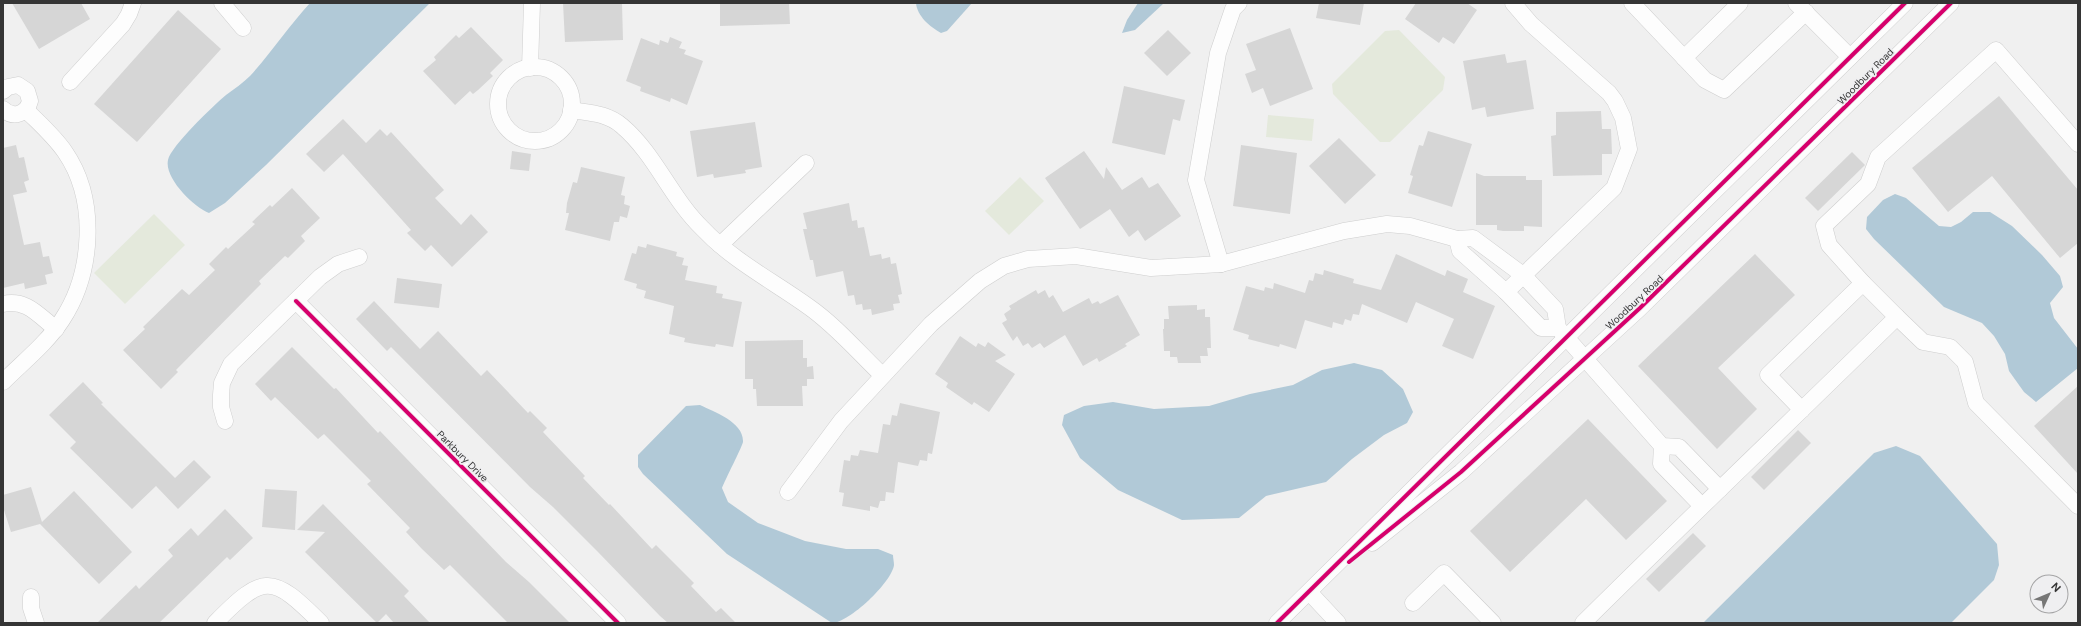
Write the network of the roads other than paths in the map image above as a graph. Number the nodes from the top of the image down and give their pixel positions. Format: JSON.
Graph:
{"nodes":[{"id":1,"x":133,"y":3,"type":"edge"},
{"id":2,"x":222,"y":3,"type":"edge"},
{"id":3,"x":532,"y":3,"type":"edge"},
{"id":4,"x":1239,"y":3,"type":"edge"},
{"id":5,"x":1513,"y":3,"type":"edge"},
{"id":6,"x":1632,"y":3,"type":"edge"},
{"id":7,"x":1740,"y":3,"type":"edge"},
{"id":8,"x":1905,"y":3,"type":"edge"},
{"id":9,"x":1951,"y":3,"type":"edge"},
{"id":10,"x":1801,"y":7,"type":"edge"},
{"id":11,"x":243,"y":28,"type":"dead end"},
{"id":12,"x":1850,"y":57,"type":"junction"},
{"id":13,"x":1684,"y":58,"type":"junction"},
{"id":14,"x":530,"y":68,"type":"junction"},
{"id":15,"x":70,"y":82,"type":"dead end"},
{"id":16,"x":3,"y":90,"type":"edge"},
{"id":17,"x":3,"y":110,"type":"edge"},
{"id":18,"x":26,"y":110,"type":"junction"},
{"id":19,"x":571,"y":110,"type":"junction"},
{"id":20,"x":2078,"y":144,"type":"edge"},
{"id":21,"x":806,"y":163,"type":"dead end"},
{"id":22,"x":1457,"y":239,"type":"junction"},
{"id":23,"x":720,"y":245,"type":"junction"},
{"id":24,"x":359,"y":257,"type":"dead end"},
{"id":25,"x":1221,"y":264,"type":"junction"},
{"id":26,"x":1523,"y":275,"type":"junction"},
{"id":27,"x":1863,"y":283,"type":"junction"},
{"id":28,"x":1506,"y":292,"type":"junction"},
{"id":29,"x":296,"y":301,"type":"junction"},
{"id":30,"x":3,"y":304,"type":"edge"},
{"id":31,"x":1897,"y":317,"type":"junction"},
{"id":32,"x":56,"y":329,"type":"junction"},
{"id":33,"x":1562,"y":333,"type":"junction"},
{"id":34,"x":1585,"y":358,"type":"junction"},
{"id":35,"x":882,"y":376,"type":"junction"},
{"id":36,"x":3,"y":382,"type":"edge"},
{"id":37,"x":1802,"y":410,"type":"junction"},
{"id":38,"x":225,"y":421,"type":"dead end"},
{"id":39,"x":1662,"y":446,"type":"junction"},
{"id":40,"x":1720,"y":489,"type":"junction"},
{"id":41,"x":788,"y":492,"type":"dead end"},
{"id":42,"x":1702,"y":506,"type":"junction"},
{"id":43,"x":2078,"y":506,"type":"edge"},
{"id":44,"x":1310,"y":593,"type":"junction"},
{"id":45,"x":31,"y":597,"type":"dead end"},
{"id":46,"x":1412,"y":603,"type":"dead end"},
{"id":47,"x":36,"y":623,"type":"edge"},
{"id":48,"x":215,"y":623,"type":"edge"},
{"id":49,"x":321,"y":623,"type":"edge"},
{"id":50,"x":618,"y":623,"type":"edge"},
{"id":51,"x":1277,"y":623,"type":"edge"},
{"id":52,"x":1338,"y":623,"type":"edge"},
{"id":53,"x":1494,"y":623,"type":"edge"},
{"id":54,"x":1583,"y":623,"type":"edge"}],
"edges":[{"from":1,"to":15,"type":"street"},
{"from":2,"to":11,"type":"street"},
{"from":3,"to":14,"type":"street"},
{"from":4,"to":25,"type":"street"},
{"from":5,"to":26,"type":"street"},
{"from":6,"to":13,"type":"street"},
{"from":7,"to":13,"type":"street"},
{"from":8,"to":12,"type":"street","name":"Woodbury Road"},
{"from":9,"to":34,"type":"street","name":"Woodbury Road"},
{"from":10,"to":12,"type":"street"},
{"from":10,"to":13,"type":"street"},
{"from":12,"to":33,"type":"street","name":"Woodbury Road"},
{"from":14,"to":19,"type":"street"},
{"from":14,"to":19,"type":"street"},
{"from":16,"to":18,"type":"street"},
{"from":17,"to":18,"type":"street"},
{"from":18,"to":32,"type":"street"},
{"from":19,"to":23,"type":"street"},
{"from":20,"to":27,"type":"street"},
{"from":21,"to":23,"type":"street"},
{"from":22,"to":25,"type":"street"},
{"from":22,"to":26,"type":"street"},
{"from":22,"to":28,"type":"street"},
{"from":23,"to":35,"type":"street"},
{"from":24,"to":29,"type":"street"},
{"from":25,"to":35,"type":"street"},
{"from":26,"to":28,"type":"street"},
{"from":26,"to":33,"type":"street"},
{"from":27,"to":31,"type":"street"},
{"from":27,"to":37,"type":"street"},
{"from":28,"to":33,"type":"street"},
{"from":29,"to":38,"type":"street"},
{"from":29,"to":50,"type":"street","name":"Parkbury Drive"},
{"from":30,"to":32,"type":"street"},
{"from":31,"to":37,"type":"street"},
{"from":31,"to":43,"type":"street"},
{"from":32,"to":36,"type":"street"},
{"from":33,"to":34,"type":"street"},
{"from":33,"to":44,"type":"street","name":"Woodbury Road"},
{"from":34,"to":39,"type":"street"},
{"from":34,"to":44,"type":"street","name":"Woodbury Road"},
{"from":35,"to":41,"type":"street"},
{"from":37,"to":40,"type":"street"},
{"from":39,"to":40,"type":"street"},
{"from":39,"to":42,"type":"street"},
{"from":40,"to":42,"type":"street"},
{"from":42,"to":54,"type":"street"},
{"from":44,"to":51,"type":"street","name":"Woodbury Road"},
{"from":44,"to":52,"type":"street"},
{"from":45,"to":47,"type":"street"},
{"from":46,"to":53,"type":"street"},
{"from":48,"to":49,"type":"street"}]}
